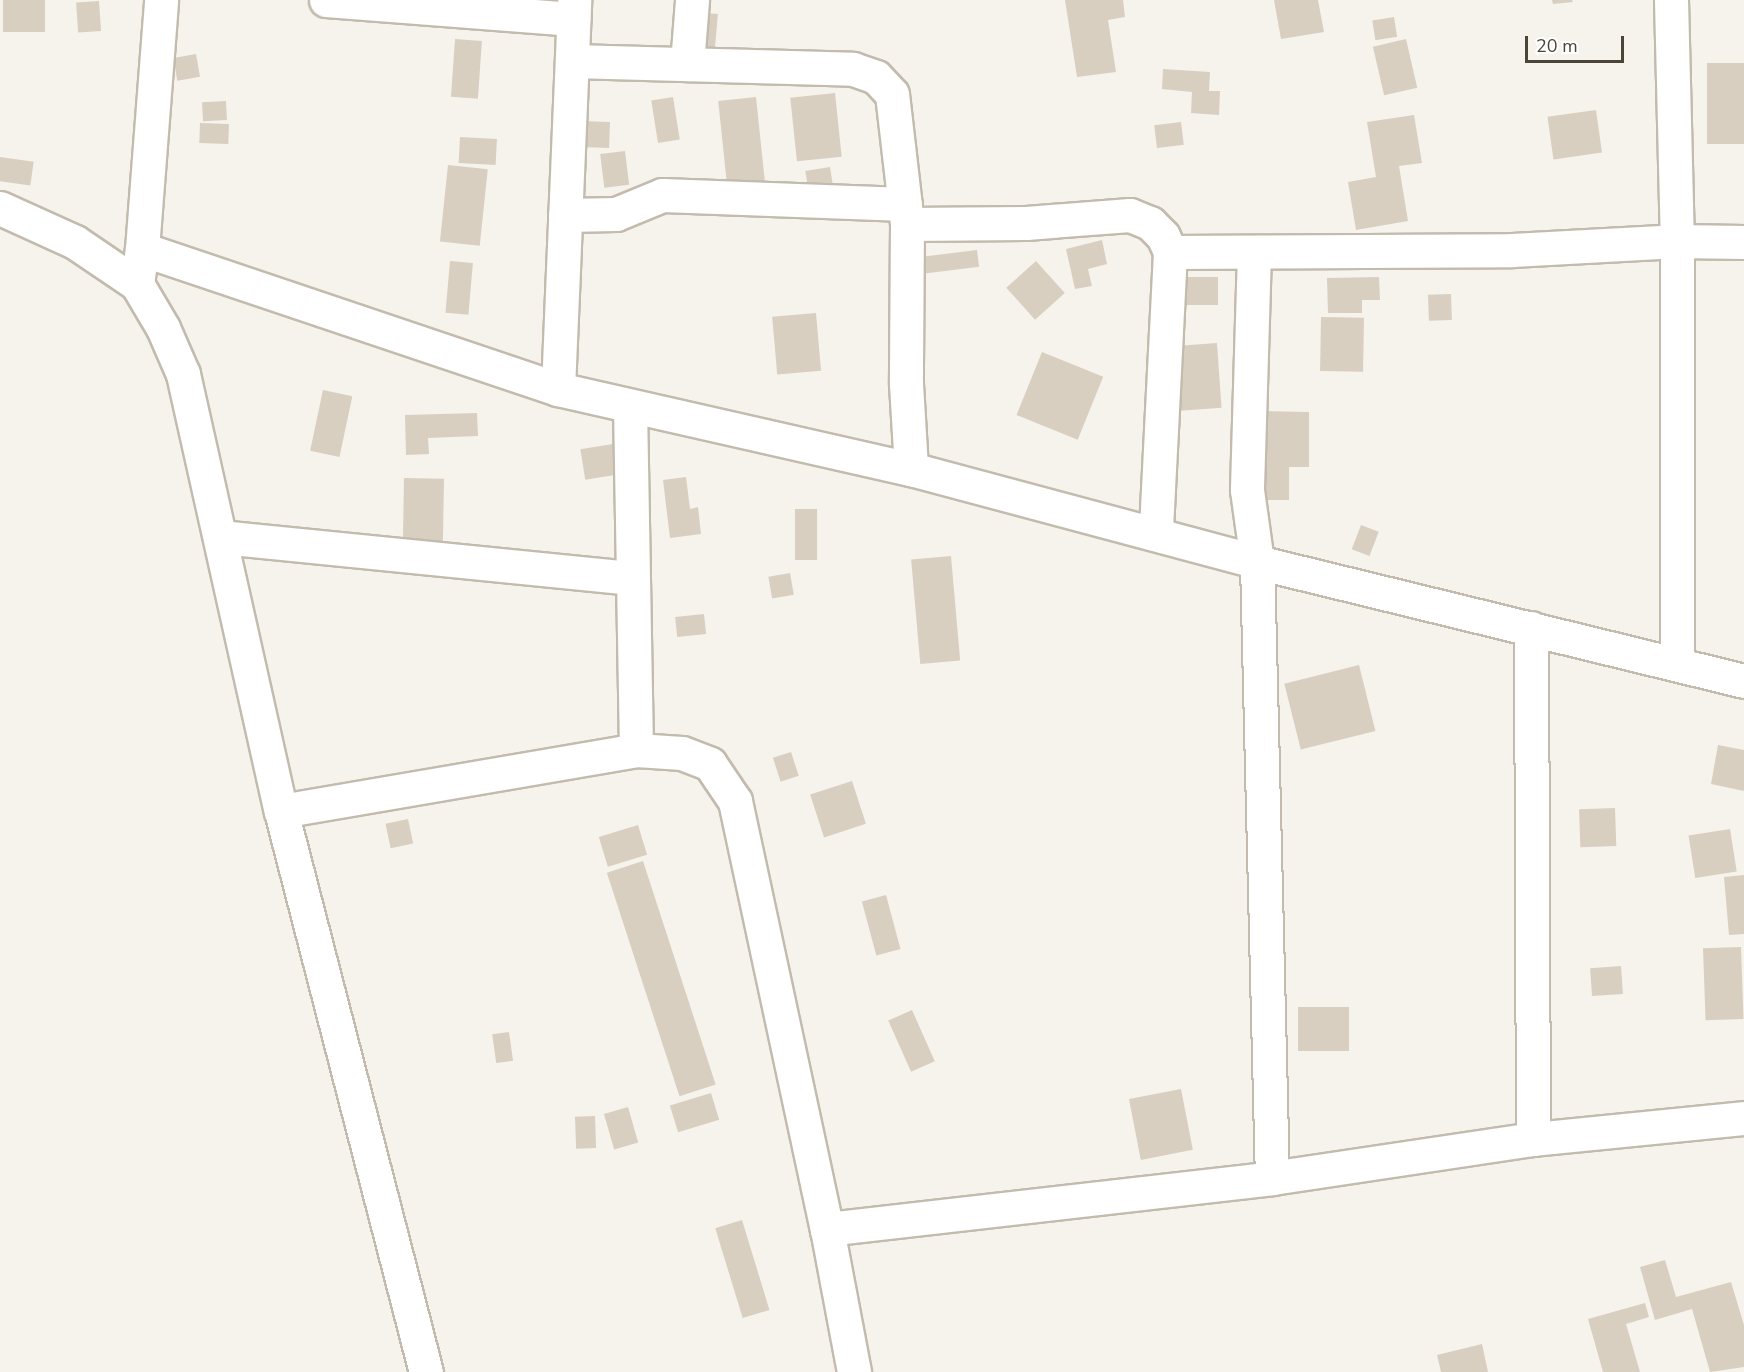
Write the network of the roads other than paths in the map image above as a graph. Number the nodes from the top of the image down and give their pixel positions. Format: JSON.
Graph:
{"nodes":[{"id":1,"x":161,"y":0,"type":"edge"},
{"id":2,"x":326,"y":0,"type":"edge"},
{"id":3,"x":692,"y":0,"type":"edge"},
{"id":4,"x":1671,"y":0,"type":"edge"},
{"id":5,"x":574,"y":9,"type":"edge"},
{"id":6,"x":572,"y":61,"type":"junction"},
{"id":7,"x":687,"y":64,"type":"junction"},
{"id":8,"x":0,"y":208,"type":"edge"},
{"id":9,"x":906,"y":214,"type":"junction"},
{"id":10,"x":565,"y":215,"type":"junction"},
{"id":11,"x":1677,"y":240,"type":"junction"},
{"id":12,"x":1744,"y":242,"type":"edge"},
{"id":13,"x":142,"y":249,"type":"junction"},
{"id":14,"x":1170,"y":252,"type":"junction"},
{"id":15,"x":1254,"y":252,"type":"junction"},
{"id":16,"x":138,"y":284,"type":"junction"},
{"id":17,"x":558,"y":389,"type":"junction"},
{"id":18,"x":630,"y":406,"type":"junction"},
{"id":19,"x":911,"y":469,"type":"junction"},
{"id":20,"x":1156,"y":532,"type":"junction"},
{"id":21,"x":221,"y":537,"type":"junction"},
{"id":22,"x":1257,"y":562,"type":"junction"},
{"id":23,"x":631,"y":578,"type":"junction"},
{"id":24,"x":1531,"y":628,"type":"junction"},
{"id":25,"x":1677,"y":664,"type":"junction"},
{"id":26,"x":1744,"y":681,"type":"edge"},
{"id":27,"x":636,"y":750,"type":"junction"},
{"id":28,"x":281,"y":811,"type":"junction"},
{"id":29,"x":1744,"y":1118,"type":"edge"},
{"id":30,"x":1533,"y":1139,"type":"junction"},
{"id":31,"x":1272,"y":1178,"type":"junction"},
{"id":32,"x":827,"y":1229,"type":"junction"},
{"id":33,"x":426,"y":1372,"type":"edge"},
{"id":34,"x":854,"y":1372,"type":"edge"}],
"edges":[{"from":1,"to":13,"type":"street"},
{"from":2,"to":5,"type":"street"},
{"from":3,"to":7,"type":"street"},
{"from":4,"to":11,"type":"street"},
{"from":5,"to":6,"type":"street"},
{"from":6,"to":7,"type":"street"},
{"from":6,"to":10,"type":"street"},
{"from":7,"to":9,"type":"street"},
{"from":8,"to":16,"type":"street"},
{"from":9,"to":10,"type":"street"},
{"from":9,"to":14,"type":"street"},
{"from":9,"to":19,"type":"street"},
{"from":10,"to":17,"type":"street"},
{"from":11,"to":12,"type":"street"},
{"from":11,"to":15,"type":"street"},
{"from":11,"to":25,"type":"street"},
{"from":13,"to":16,"type":"street"},
{"from":13,"to":17,"type":"street"},
{"from":14,"to":15,"type":"street"},
{"from":14,"to":20,"type":"street"},
{"from":15,"to":22,"type":"street"},
{"from":16,"to":21,"type":"street"},
{"from":17,"to":18,"type":"street"},
{"from":18,"to":19,"type":"street"},
{"from":18,"to":23,"type":"street"},
{"from":19,"to":20,"type":"street"},
{"from":20,"to":22,"type":"street"},
{"from":21,"to":23,"type":"street"},
{"from":21,"to":28,"type":"street"},
{"from":22,"to":24,"type":"street"},
{"from":22,"to":31,"type":"street"},
{"from":23,"to":27,"type":"street"},
{"from":24,"to":25,"type":"street"},
{"from":24,"to":30,"type":"street"},
{"from":25,"to":26,"type":"street"},
{"from":27,"to":28,"type":"street"},
{"from":27,"to":32,"type":"street"},
{"from":28,"to":33,"type":"street"},
{"from":29,"to":30,"type":"street"},
{"from":30,"to":31,"type":"street"},
{"from":31,"to":32,"type":"street"},
{"from":32,"to":34,"type":"street"}]}
